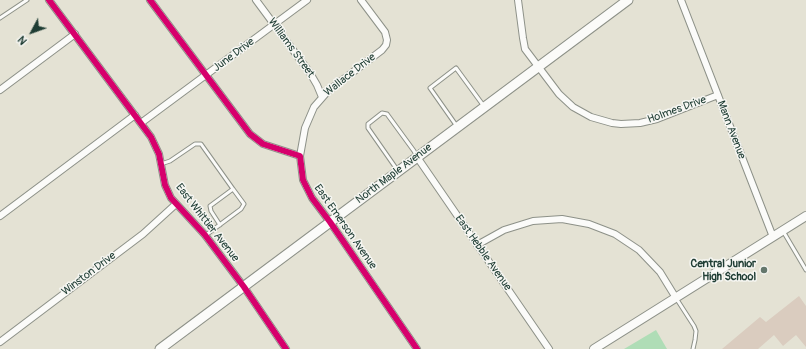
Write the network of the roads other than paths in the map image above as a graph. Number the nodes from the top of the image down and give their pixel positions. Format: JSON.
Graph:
{"nodes":[{"id":1,"x":27,"y":0,"type":"edge"},
{"id":2,"x":50,"y":0,"type":"edge"},
{"id":3,"x":150,"y":0,"type":"edge"},
{"id":4,"x":256,"y":0,"type":"edge"},
{"id":5,"x":307,"y":0,"type":"edge"},
{"id":6,"x":361,"y":0,"type":"edge"},
{"id":7,"x":518,"y":0,"type":"edge"},
{"id":8,"x":628,"y":0,"type":"edge"},
{"id":9,"x":681,"y":0,"type":"edge"},
{"id":10,"x":0,"y":18,"type":"edge"},
{"id":11,"x":274,"y":25,"type":"junction"},
{"id":12,"x":75,"y":34,"type":"junction"},
{"id":13,"x":538,"y":67,"type":"junction"},
{"id":14,"x":206,"y":76,"type":"junction"},
{"id":15,"x":0,"y":90,"type":"edge"},
{"id":16,"x":718,"y":95,"type":"junction"},
{"id":17,"x":322,"y":97,"type":"junction"},
{"id":18,"x":484,"y":107,"type":"junction"},
{"id":19,"x":135,"y":115,"type":"junction"},
{"id":20,"x":141,"y":124,"type":"junction"},
{"id":21,"x":457,"y":127,"type":"junction"},
{"id":22,"x":300,"y":156,"type":"junction"},
{"id":23,"x":417,"y":157,"type":"junction"},
{"id":24,"x":161,"y":164,"type":"junction"},
{"id":25,"x":398,"y":171,"type":"junction"},
{"id":26,"x":233,"y":189,"type":"junction"},
{"id":27,"x":176,"y":204,"type":"junction"},
{"id":28,"x":0,"y":216,"type":"edge"},
{"id":29,"x":806,"y":216,"type":"edge"},
{"id":30,"x":330,"y":222,"type":"junction"},
{"id":31,"x":220,"y":225,"type":"junction"},
{"id":32,"x":783,"y":231,"type":"junction"},
{"id":33,"x":205,"y":236,"type":"junction"},
{"id":34,"x":773,"y":237,"type":"junction"},
{"id":35,"x":477,"y":245,"type":"junction"},
{"id":36,"x":806,"y":270,"type":"edge"},
{"id":37,"x":244,"y":287,"type":"junction"},
{"id":38,"x":676,"y":298,"type":"junction"},
{"id":39,"x":0,"y":342,"type":"edge"},
{"id":40,"x":160,"y":349,"type":"edge"},
{"id":41,"x":286,"y":349,"type":"edge"},
{"id":42,"x":417,"y":349,"type":"edge"},
{"id":43,"x":549,"y":349,"type":"edge"},
{"id":44,"x":594,"y":349,"type":"edge"},
{"id":45,"x":693,"y":349,"type":"edge"}],
"edges":[{"from":1,"to":10,"type":"lane"},
{"from":2,"to":12,"type":"street"},
{"from":3,"to":14,"type":"street"},
{"from":4,"to":11,"type":"street","name":"Williams Street"},
{"from":5,"to":11,"type":"street","name":"June Drive"},
{"from":6,"to":17,"type":"street","name":"Wallace Drive"},
{"from":7,"to":13,"type":"street","name":"Holmes Drive"},
{"from":8,"to":13,"type":"main road","name":"North Maple Avenue"},
{"from":9,"to":16,"type":"street","name":"Mann Avenue"},
{"from":11,"to":14,"type":"street","name":"June Drive"},
{"from":11,"to":17,"type":"street","name":"Williams Street"},
{"from":12,"to":15,"type":"street"},
{"from":12,"to":19,"type":"street"},
{"from":13,"to":16,"type":"street","name":"Holmes Drive"},
{"from":13,"to":18,"type":"main road","name":"North Maple Avenue"},
{"from":14,"to":20,"type":"street","name":"June Drive"},
{"from":14,"to":22,"type":"street"},
{"from":16,"to":34,"type":"street","name":"Mann Avenue"},
{"from":17,"to":22,"type":"street","name":"Wallace Drive"},
{"from":18,"to":21,"type":"main road","name":"North Maple Avenue"},
{"from":18,"to":21,"type":"lane"},
{"from":19,"to":20,"type":"street","name":"East Whittier Avenue"},
{"from":19,"to":28,"type":"street"},
{"from":20,"to":24,"type":"street","name":"East Whittier Avenue"},
{"from":21,"to":23,"type":"main road","name":"North Maple Avenue"},
{"from":22,"to":30,"type":"street","name":"East Emerson Avenue"},
{"from":23,"to":25,"type":"main road","name":"North Maple Avenue"},
{"from":23,"to":25,"type":"lane"},
{"from":23,"to":35,"type":"street","name":"East Hebble Avenue"},
{"from":24,"to":26,"type":"lane"},
{"from":24,"to":27,"type":"street","name":"East Whittier Avenue"},
{"from":25,"to":30,"type":"main road","name":"North Maple Avenue"},
{"from":26,"to":31,"type":"lane"},
{"from":26,"to":31,"type":"lane"},
{"from":27,"to":33,"type":"street","name":"East Whittier Avenue"},
{"from":27,"to":39,"type":"street","name":"Winston Drive"},
{"from":29,"to":32,"type":"street"},
{"from":30,"to":37,"type":"main road","name":"North Maple Avenue"},
{"from":30,"to":42,"type":"street","name":"East Emerson Avenue"},
{"from":31,"to":33,"type":"lane"},
{"from":32,"to":34,"type":"street"},
{"from":32,"to":36,"type":"lane"},
{"from":33,"to":37,"type":"street","name":"East Whittier Avenue"},
{"from":34,"to":38,"type":"street"},
{"from":35,"to":38,"type":"street"},
{"from":35,"to":43,"type":"street","name":"East Hebble Avenue"},
{"from":37,"to":40,"type":"main road","name":"North Maple Avenue"},
{"from":37,"to":41,"type":"street","name":"East Whittier Avenue"},
{"from":38,"to":44,"type":"street"},
{"from":38,"to":45,"type":"lane"}]}
